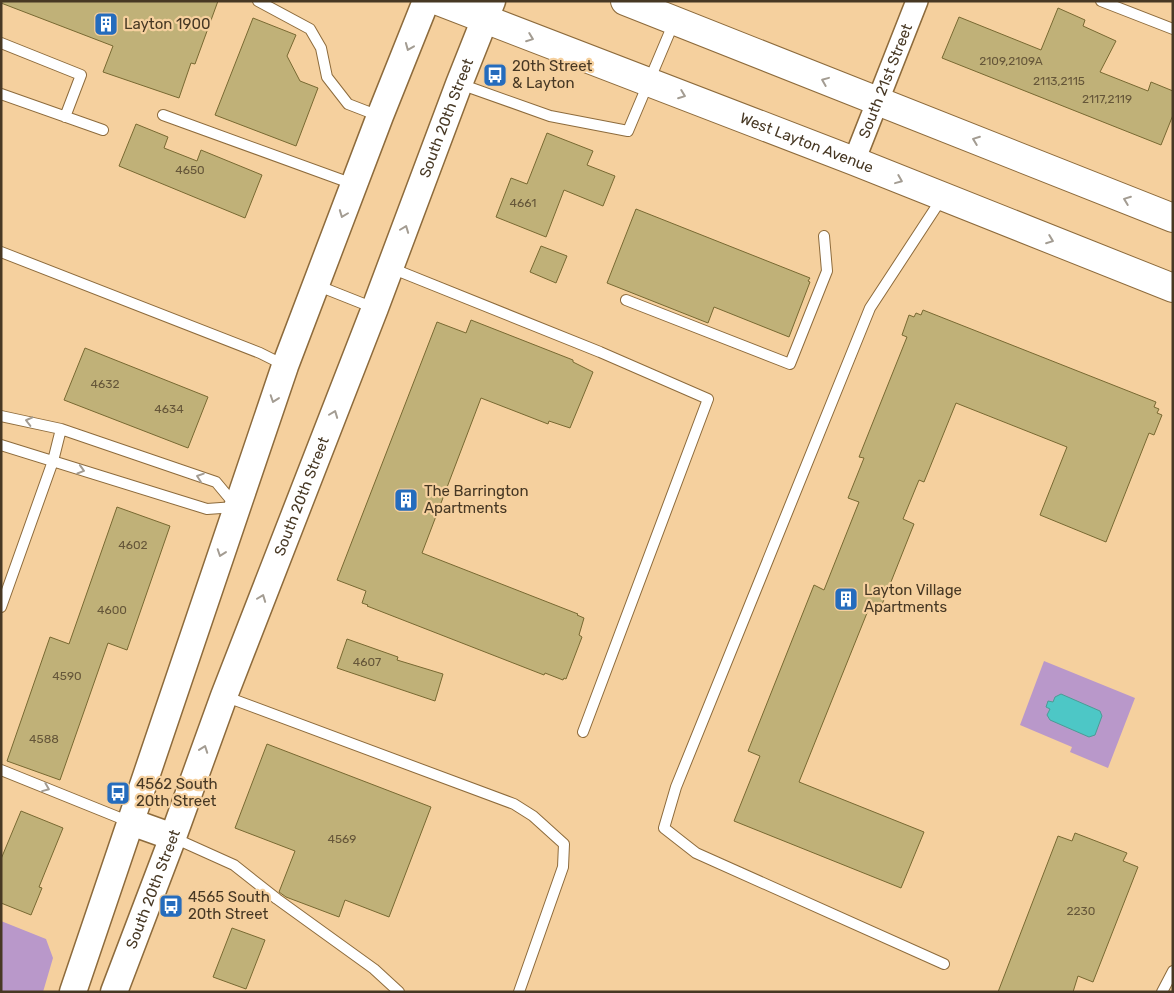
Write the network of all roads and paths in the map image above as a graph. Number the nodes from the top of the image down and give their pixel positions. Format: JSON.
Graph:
{"nodes":[{"id":1,"x":258,"y":1,"type":"edge"},
{"id":2,"x":426,"y":1,"type":"edge"},
{"id":3,"x":438,"y":1,"type":"edge"},
{"id":4,"x":625,"y":1,"type":"edge"},
{"id":5,"x":917,"y":1,"type":"edge"},
{"id":6,"x":1102,"y":1,"type":"edge"},
{"id":7,"x":488,"y":11,"type":"edge"},
{"id":8,"x":674,"y":21,"type":"junction"},
{"id":9,"x":1173,"y":29,"type":"edge"},
{"id":10,"x":1,"y":43,"type":"edge"},
{"id":11,"x":648,"y":82,"type":"junction"},
{"id":12,"x":459,"y":84,"type":"junction"},
{"id":13,"x":1,"y":94,"type":"edge"},
{"id":14,"x":877,"y":102,"type":"junction"},
{"id":15,"x":163,"y":115,"type":"dead end"},
{"id":16,"x":380,"y":116,"type":"junction"},
{"id":17,"x":65,"y":117,"type":"junction"},
{"id":18,"x":104,"y":130,"type":"dead end"},
{"id":19,"x":854,"y":161,"type":"junction"},
{"id":20,"x":354,"y":184,"type":"junction"},
{"id":21,"x":942,"y":198,"type":"junction"},
{"id":22,"x":1173,"y":218,"type":"edge"},
{"id":23,"x":824,"y":236,"type":"dead end"},
{"id":24,"x":1,"y":252,"type":"edge"},
{"id":25,"x":390,"y":268,"type":"junction"},
{"id":26,"x":316,"y":285,"type":"junction"},
{"id":27,"x":1173,"y":288,"type":"edge"},
{"id":28,"x":626,"y":300,"type":"dead end"},
{"id":29,"x":375,"y":308,"type":"junction"},
{"id":30,"x":285,"y":366,"type":"junction"},
{"id":31,"x":1,"y":416,"type":"edge"},
{"id":32,"x":61,"y":429,"type":"junction"},
{"id":33,"x":1,"y":445,"type":"edge"},
{"id":34,"x":53,"y":461,"type":"junction"},
{"id":35,"x":237,"y":506,"type":"junction"},
{"id":36,"x":1,"y":607,"type":"edge"},
{"id":37,"x":224,"y":696,"type":"junction"},
{"id":38,"x":583,"y":732,"type":"dead end"},
{"id":39,"x":1,"y":770,"type":"edge"},
{"id":40,"x":131,"y":822,"type":"junction"},
{"id":41,"x":173,"y":837,"type":"junction"},
{"id":42,"x":944,"y":964,"type":"dead end"},
{"id":43,"x":1173,"y":971,"type":"edge"},
{"id":44,"x":73,"y":992,"type":"edge"},
{"id":45,"x":114,"y":992,"type":"edge"},
{"id":46,"x":398,"y":992,"type":"edge"},
{"id":47,"x":519,"y":992,"type":"edge"},
{"id":48,"x":1162,"y":992,"type":"edge"}],
"edges":[{"from":1,"to":16,"type":"lane"},
{"from":2,"to":16,"type":"street","one_way":true},
{"from":3,"to":7,"type":"main road","name":"West Layton Avenue"},
{"from":4,"to":8,"type":"main road"},
{"from":5,"to":14,"type":"street","name":"South 21st Street"},
{"from":6,"to":9,"type":"lane"},
{"from":7,"to":11,"type":"main road","name":"West Layton Avenue","one_way":true},
{"from":7,"to":12,"type":"street","name":"South 20th Street"},
{"from":8,"to":11,"type":"lane"},
{"from":14,"to":8,"type":"main road","one_way":true},
{"from":10,"to":17,"type":"lane"},
{"from":11,"to":12,"type":"lane"},
{"from":11,"to":19,"type":"main road","name":"West Layton Avenue","one_way":true},
{"from":25,"to":12,"type":"street","name":"South 20th Street","one_way":true},
{"from":13,"to":17,"type":"lane"},
{"from":14,"to":19,"type":"street","name":"South 21st Street"},
{"from":22,"to":14,"type":"main road","one_way":true},
{"from":15,"to":20,"type":"lane"},
{"from":16,"to":20,"type":"street"},
{"from":17,"to":18,"type":"lane"},
{"from":19,"to":21,"type":"main road","name":"West Layton Avenue","one_way":true},
{"from":20,"to":26,"type":"street","one_way":true},
{"from":21,"to":27,"type":"main road","name":"West Layton Avenue","one_way":true},
{"from":21,"to":42,"type":"lane"},
{"from":23,"to":28,"type":"lane"},
{"from":24,"to":30,"type":"lane"},
{"from":25,"to":29,"type":"street","name":"South 20th Street"},
{"from":25,"to":38,"type":"lane"},
{"from":26,"to":29,"type":"lane"},
{"from":26,"to":30,"type":"street"},
{"from":37,"to":29,"type":"street","name":"South 20th Street","one_way":true},
{"from":30,"to":35,"type":"street","one_way":true},
{"from":32,"to":31,"type":"lane","one_way":true},
{"from":32,"to":34,"type":"lane"},
{"from":35,"to":32,"type":"lane","one_way":true},
{"from":33,"to":34,"type":"lane"},
{"from":34,"to":35,"type":"lane","one_way":true},
{"from":34,"to":36,"type":"lane"},
{"from":35,"to":40,"type":"street","one_way":true},
{"from":41,"to":37,"type":"street","name":"South 20th Street","one_way":true},
{"from":37,"to":47,"type":"lane"},
{"from":39,"to":40,"type":"lane","one_way":true},
{"from":40,"to":41,"type":"street"},
{"from":40,"to":44,"type":"street"},
{"from":41,"to":45,"type":"street","name":"South 20th Street"},
{"from":41,"to":46,"type":"lane"},
{"from":43,"to":48,"type":"lane"}]}
